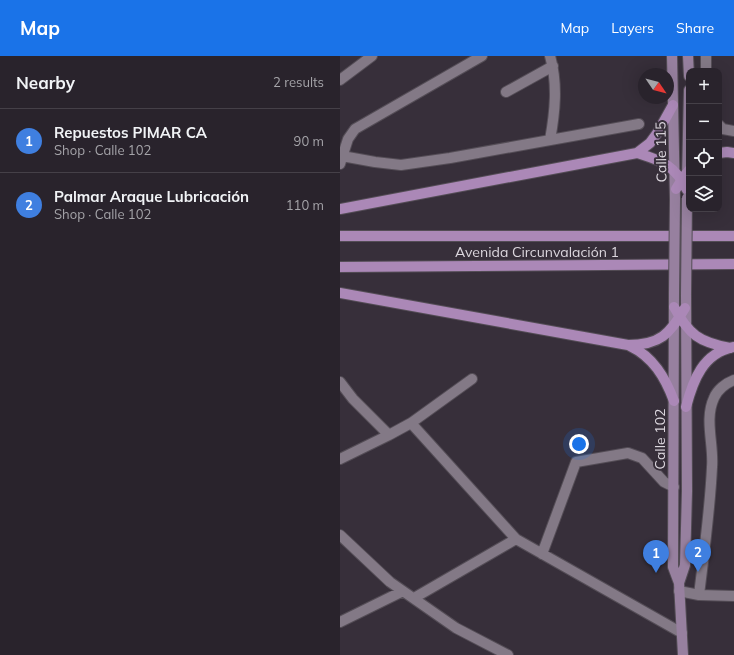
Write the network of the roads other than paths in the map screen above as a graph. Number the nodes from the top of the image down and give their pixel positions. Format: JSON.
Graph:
{"nodes":[{"id":1,"x":372,"y":56,"type":"edge"},
{"id":2,"x":482,"y":56,"type":"edge"},
{"id":3,"x":550,"y":56,"type":"edge"},
{"id":4,"x":672,"y":56,"type":"edge"},
{"id":5,"x":688,"y":56,"type":"edge"},
{"id":6,"x":706,"y":56,"type":"edge"},
{"id":7,"x":553,"y":66,"type":"junction"},
{"id":8,"x":689,"y":68,"type":"edge"},
{"id":9,"x":706,"y":68,"type":"edge"},
{"id":10,"x":340,"y":80,"type":"edge"},
{"id":11,"x":506,"y":92,"type":"dead end"},
{"id":12,"x":688,"y":104,"type":"edge"},
{"id":13,"x":673,"y":105,"type":"junction"},
{"id":14,"x":639,"y":124,"type":"dead end"},
{"id":15,"x":722,"y":128,"type":"edge"},
{"id":16,"x":734,"y":131,"type":"edge"},
{"id":17,"x":550,"y":140,"type":"junction"},
{"id":18,"x":687,"y":140,"type":"edge"},
{"id":19,"x":637,"y":153,"type":"junction"},
{"id":20,"x":341,"y":160,"type":"edge"},
{"id":21,"x":675,"y":171,"type":"junction"},
{"id":22,"x":686,"y":174,"type":"edge"},
{"id":23,"x":686,"y":176,"type":"edge"},
{"id":24,"x":675,"y":194,"type":"junction"},
{"id":25,"x":340,"y":209,"type":"edge"},
{"id":26,"x":340,"y":236,"type":"edge"},
{"id":27,"x":734,"y":236,"type":"edge"},
{"id":28,"x":734,"y":264,"type":"edge"},
{"id":29,"x":340,"y":267,"type":"edge"},
{"id":30,"x":340,"y":293,"type":"edge"},
{"id":31,"x":685,"y":308,"type":"junction"},
{"id":32,"x":677,"y":321,"type":"junction"},
{"id":33,"x":685,"y":326,"type":"junction"},
{"id":34,"x":628,"y":345,"type":"junction"},
{"id":35,"x":732,"y":347,"type":"edge"},
{"id":36,"x":472,"y":379,"type":"dead end"},
{"id":37,"x":734,"y":380,"type":"edge"},
{"id":38,"x":340,"y":382,"type":"edge"},
{"id":39,"x":674,"y":401,"type":"junction"},
{"id":40,"x":686,"y":406,"type":"junction"},
{"id":41,"x":411,"y":423,"type":"junction"},
{"id":42,"x":389,"y":435,"type":"junction"},
{"id":43,"x":340,"y":459,"type":"edge"},
{"id":44,"x":674,"y":487,"type":"junction"},
{"id":45,"x":340,"y":535,"type":"edge"},
{"id":46,"x":516,"y":539,"type":"junction"},
{"id":47,"x":542,"y":554,"type":"junction"},
{"id":48,"x":679,"y":587,"type":"junction"},
{"id":49,"x":403,"y":591,"type":"junction"},
{"id":50,"x":700,"y":595,"type":"junction"},
{"id":51,"x":734,"y":596,"type":"edge"},
{"id":52,"x":414,"y":598,"type":"junction"},
{"id":53,"x":340,"y":622,"type":"edge"},
{"id":54,"x":682,"y":633,"type":"junction"},
{"id":55,"x":508,"y":655,"type":"edge"},
{"id":56,"x":683,"y":655,"type":"edge"}],
"edges":[{"from":1,"to":10,"type":"street"},
{"from":2,"to":20,"type":"street"},
{"from":3,"to":7,"type":"street"},
{"from":4,"to":13,"type":"main road","name":"Calle 115"},
{"from":5,"to":8,"type":"main road"},
{"from":6,"to":9,"type":"street"},
{"from":7,"to":11,"type":"street"},
{"from":7,"to":17,"type":"street"},
{"from":12,"to":18,"type":"main road","name":"Calle 115"},
{"from":13,"to":19,"type":"main road"},
{"from":13,"to":21,"type":"main road","name":"Calle 115"},
{"from":14,"to":17,"type":"street"},
{"from":15,"to":16,"type":"street"},
{"from":17,"to":20,"type":"street"},
{"from":19,"to":21,"type":"main road"},
{"from":19,"to":25,"type":"main road"},
{"from":21,"to":22,"type":"main road"},
{"from":21,"to":24,"type":"main road","name":"Calle 115"},
{"from":22,"to":24,"type":"main road"},
{"from":23,"to":31,"type":"main road","name":"Calle 102","bridge":true},
{"from":24,"to":32,"type":"main road","name":"Calle 115","bridge":true},
{"from":26,"to":27,"type":"main road","name":"Avenida Circunvalación 1"},
{"from":28,"to":29,"type":"main road","name":"Avenida Circunvalación 1"},
{"from":30,"to":34,"type":"main road"},
{"from":31,"to":32,"type":"main road"},
{"from":31,"to":33,"type":"main road","name":"Calle 102"},
{"from":32,"to":33,"type":"main road"},
{"from":32,"to":34,"type":"main road"},
{"from":32,"to":39,"type":"main road","name":"Calle 102"},
{"from":33,"to":35,"type":"main road"},
{"from":33,"to":40,"type":"main road","name":"Calle 102"},
{"from":34,"to":39,"type":"main road"},
{"from":35,"to":40,"type":"main road"},
{"from":36,"to":41,"type":"street"},
{"from":37,"to":50,"type":"street"},
{"from":38,"to":42,"type":"street"},
{"from":39,"to":44,"type":"main road","name":"Calle 102"},
{"from":40,"to":48,"type":"main road","name":"Calle 102"},
{"from":41,"to":42,"type":"street"},
{"from":41,"to":46,"type":"street"},
{"from":42,"to":43,"type":"street"},
{"from":44,"to":47,"type":"street"},
{"from":44,"to":48,"type":"main road","name":"Calle 102"},
{"from":45,"to":49,"type":"street"},
{"from":46,"to":47,"type":"street"},
{"from":46,"to":52,"type":"street"},
{"from":47,"to":54,"type":"street"},
{"from":48,"to":50,"type":"street"},
{"from":48,"to":54,"type":"main road","name":"Calle 102"},
{"from":49,"to":52,"type":"street"},
{"from":49,"to":53,"type":"street"},
{"from":50,"to":51,"type":"street"},
{"from":52,"to":55,"type":"street"},
{"from":54,"to":56,"type":"main road","name":"Calle 102"}]}
